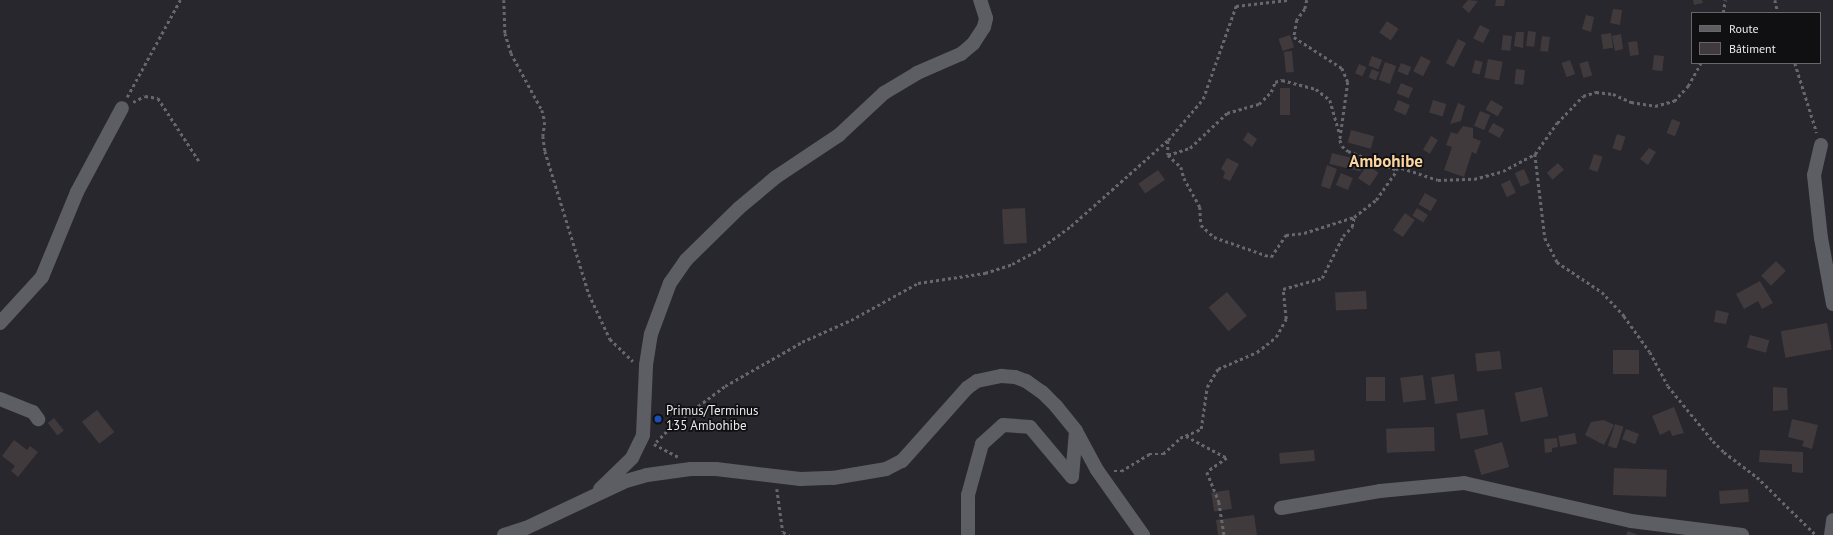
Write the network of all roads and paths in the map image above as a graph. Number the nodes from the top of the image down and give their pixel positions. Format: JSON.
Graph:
{"nodes":[{"id":1,"x":180,"y":0,"type":"edge"},
{"id":2,"x":504,"y":0,"type":"edge"},
{"id":3,"x":980,"y":0,"type":"edge"},
{"id":4,"x":1288,"y":0,"type":"edge"},
{"id":5,"x":1307,"y":0,"type":"edge"},
{"id":6,"x":1726,"y":0,"type":"edge"},
{"id":7,"x":1775,"y":0,"type":"edge"},
{"id":8,"x":1723,"y":12,"type":"edge"},
{"id":9,"x":1778,"y":12,"type":"edge"},
{"id":10,"x":1700,"y":64,"type":"edge"},
{"id":11,"x":1795,"y":64,"type":"edge"},
{"id":12,"x":122,"y":108,"type":"junction"},
{"id":13,"x":1340,"y":137,"type":"junction"},
{"id":14,"x":1168,"y":140,"type":"junction"},
{"id":15,"x":1821,"y":145,"type":"joint"},
{"id":16,"x":1535,"y":154,"type":"junction"},
{"id":17,"x":1168,"y":155,"type":"junction"},
{"id":18,"x":199,"y":161,"type":"dead end"},
{"id":19,"x":1397,"y":170,"type":"junction"},
{"id":20,"x":1354,"y":217,"type":"junction"},
{"id":21,"x":1833,"y":304,"type":"edge"},
{"id":22,"x":0,"y":322,"type":"edge"},
{"id":23,"x":637,"y":366,"type":"dead end"},
{"id":24,"x":0,"y":399,"type":"edge"},
{"id":25,"x":38,"y":419,"type":"dead end"},
{"id":26,"x":645,"y":428,"type":"junction"},
{"id":27,"x":1076,"y":431,"type":"junction"},
{"id":28,"x":1185,"y":436,"type":"junction"},
{"id":29,"x":654,"y":444,"type":"junction"},
{"id":30,"x":632,"y":458,"type":"junction"},
{"id":31,"x":686,"y":460,"type":"dead end"},
{"id":32,"x":1097,"y":470,"type":"junction"},
{"id":33,"x":776,"y":476,"type":"junction"},
{"id":34,"x":595,"y":494,"type":"junction"},
{"id":35,"x":1281,"y":508,"type":"dead end"},
{"id":36,"x":1833,"y":520,"type":"edge"},
{"id":37,"x":504,"y":535,"type":"edge"},
{"id":38,"x":789,"y":535,"type":"edge"},
{"id":39,"x":968,"y":535,"type":"edge"},
{"id":40,"x":1143,"y":535,"type":"edge"},
{"id":41,"x":1224,"y":535,"type":"edge"},
{"id":42,"x":1742,"y":535,"type":"edge"},
{"id":43,"x":1816,"y":535,"type":"edge"},
{"id":44,"x":1831,"y":535,"type":"edge"}],
"edges":[{"from":1,"to":12,"type":"path"},
{"from":2,"to":23,"type":"path"},
{"from":3,"to":26,"type":"street"},
{"from":4,"to":14,"type":"path"},
{"from":5,"to":13,"type":"path"},
{"from":6,"to":8,"type":"path"},
{"from":7,"to":9,"type":"path"},
{"from":10,"to":16,"type":"path"},
{"from":11,"to":15,"type":"path"},
{"from":12,"to":18,"type":"path"},
{"from":12,"to":22,"type":"street"},
{"from":13,"to":17,"type":"path"},
{"from":13,"to":19,"type":"path"},
{"from":14,"to":17,"type":"path"},
{"from":14,"to":29,"type":"path"},
{"from":15,"to":21,"type":"street"},
{"from":16,"to":19,"type":"path"},
{"from":16,"to":43,"type":"path"},
{"from":17,"to":20,"type":"path"},
{"from":19,"to":20,"type":"path"},
{"from":20,"to":28,"type":"path"},
{"from":24,"to":25,"type":"street"},
{"from":26,"to":29,"type":"path"},
{"from":26,"to":30,"type":"street"},
{"from":27,"to":32,"type":"street"},
{"from":27,"to":33,"type":"street"},
{"from":27,"to":39,"type":"street"},
{"from":28,"to":32,"type":"path"},
{"from":28,"to":41,"type":"path"},
{"from":29,"to":30,"type":"path"},
{"from":29,"to":31,"type":"path"},
{"from":30,"to":34,"type":"street"},
{"from":32,"to":40,"type":"street"},
{"from":33,"to":34,"type":"street"},
{"from":33,"to":38,"type":"path"},
{"from":34,"to":37,"type":"street"},
{"from":35,"to":42,"type":"street"},
{"from":36,"to":44,"type":"street"}]}
